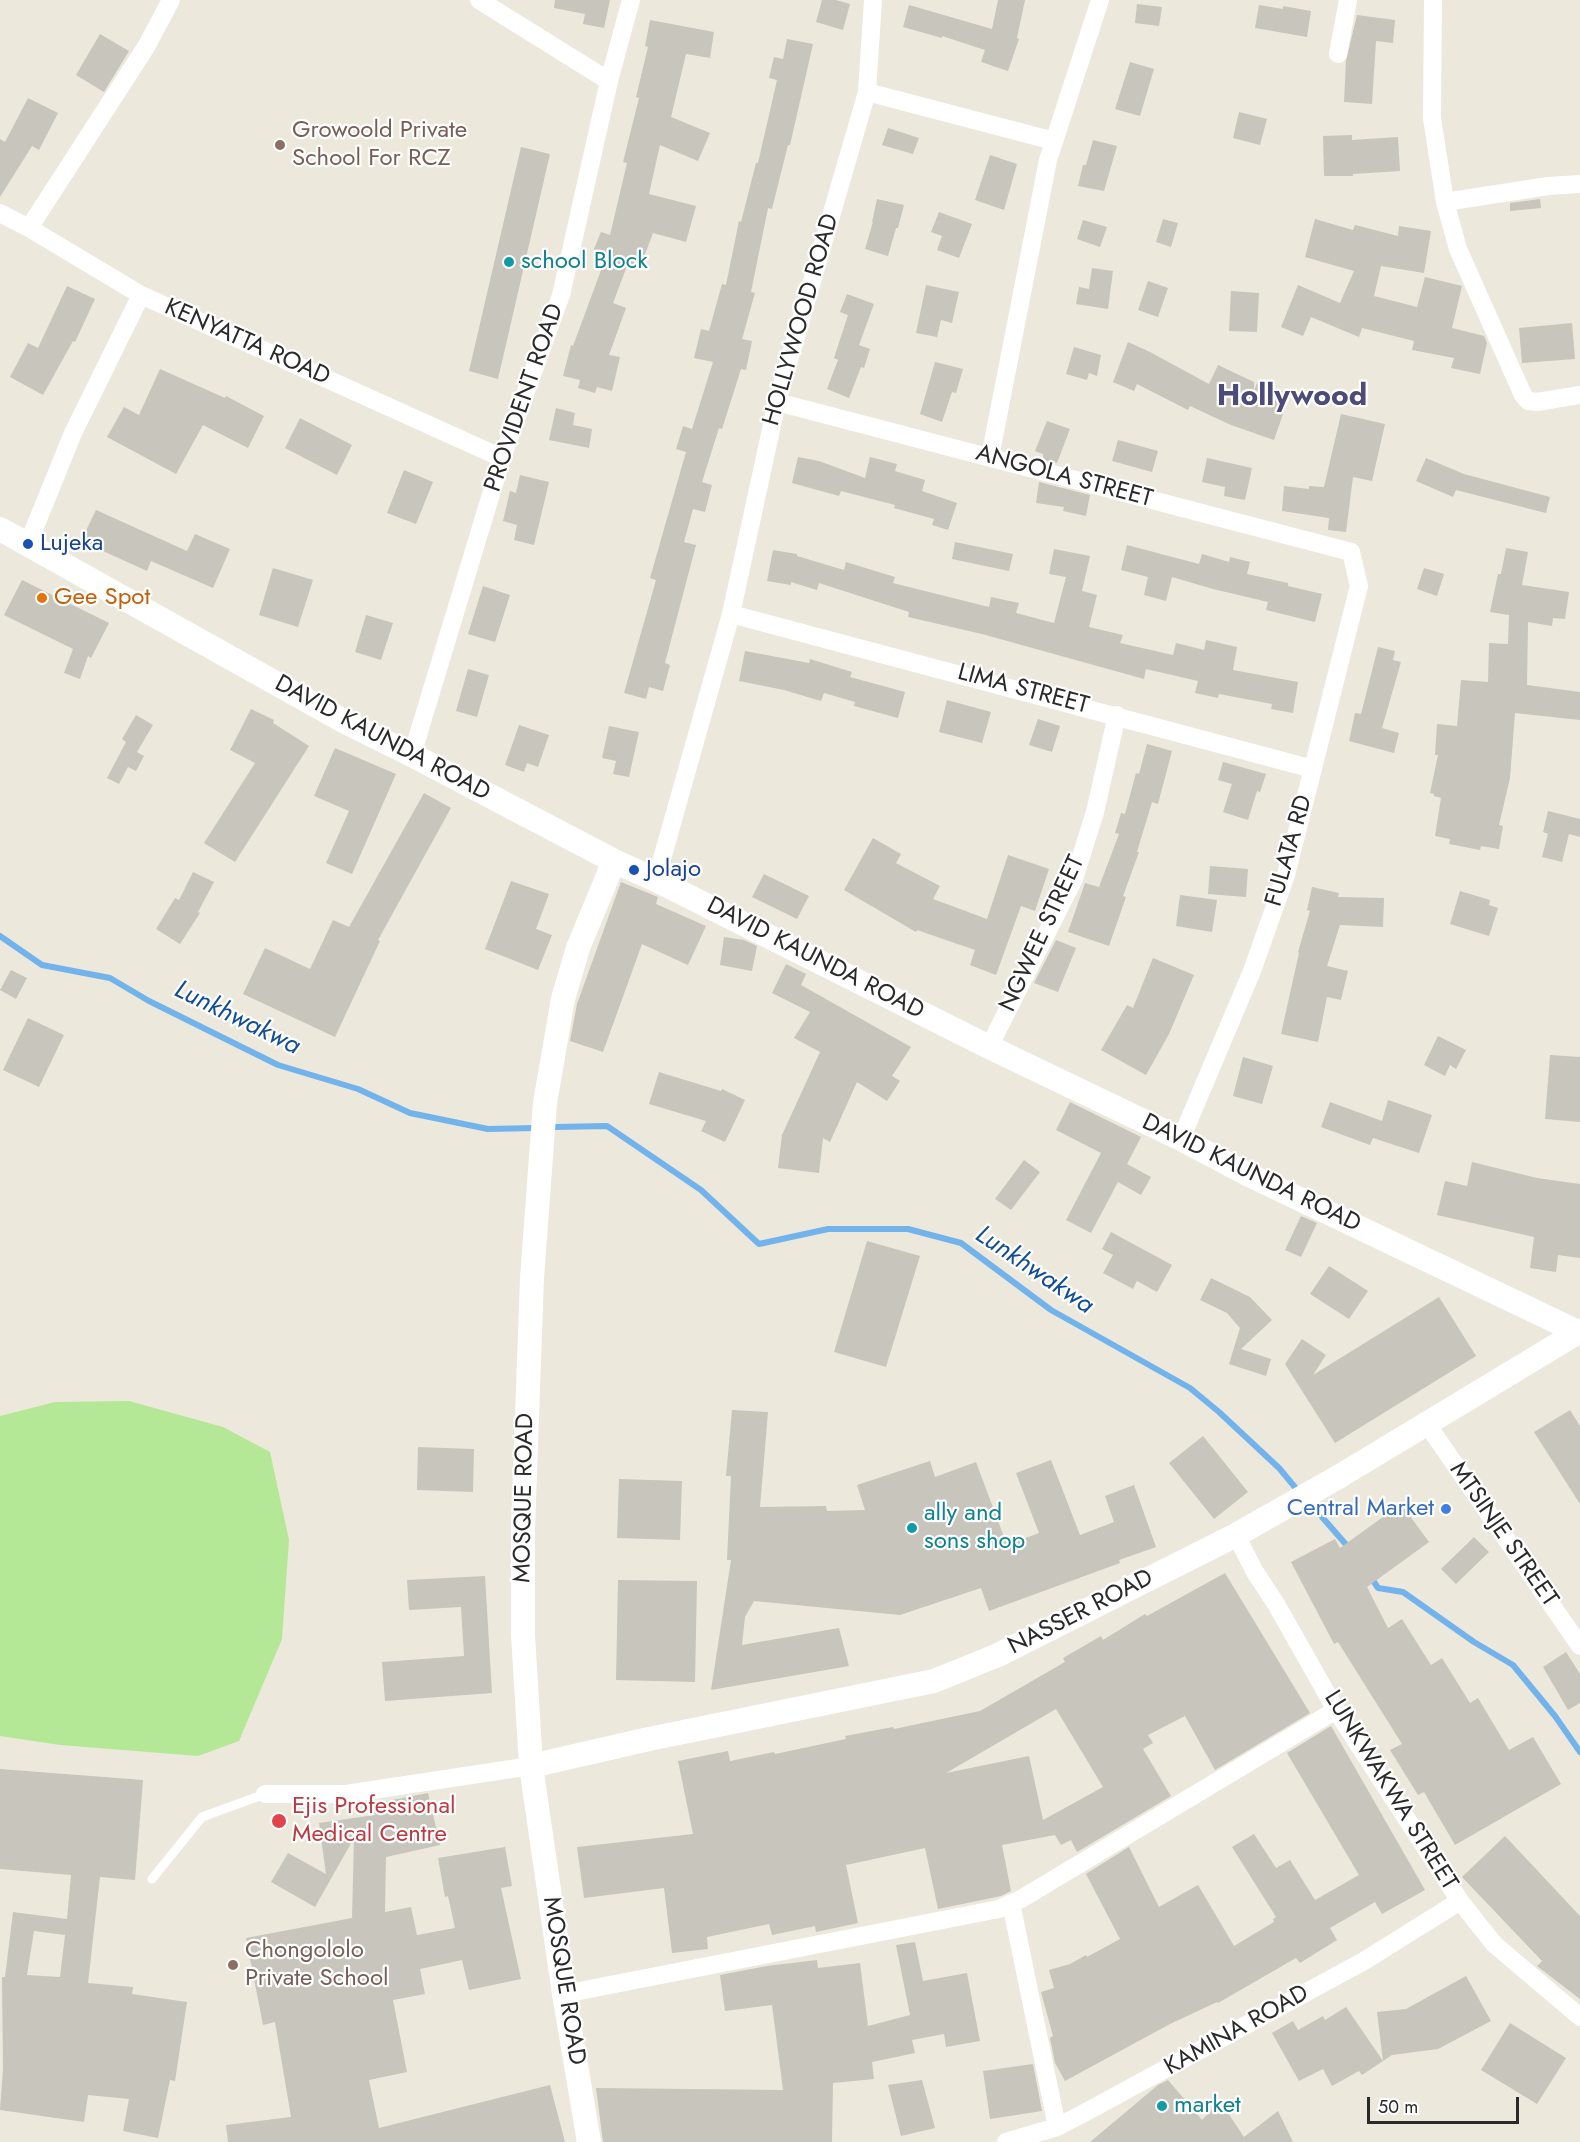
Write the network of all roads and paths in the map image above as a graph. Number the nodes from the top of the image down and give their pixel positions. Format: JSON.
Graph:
{"nodes":[{"id":1,"x":171,"y":0,"type":"edge"},
{"id":2,"x":479,"y":0,"type":"edge"},
{"id":3,"x":631,"y":0,"type":"edge"},
{"id":4,"x":873,"y":0,"type":"edge"},
{"id":5,"x":1100,"y":0,"type":"edge"},
{"id":6,"x":1348,"y":0,"type":"edge"},
{"id":7,"x":1433,"y":0,"type":"edge"},
{"id":8,"x":1338,"y":54,"type":"dead end"},
{"id":9,"x":609,"y":81,"type":"junction"},
{"id":10,"x":867,"y":92,"type":"junction"},
{"id":11,"x":1054,"y":141,"type":"junction"},
{"id":12,"x":1580,"y":184,"type":"edge"},
{"id":13,"x":1445,"y":202,"type":"junction"},
{"id":14,"x":0,"y":213,"type":"edge"},
{"id":15,"x":29,"y":228,"type":"junction"},
{"id":16,"x":141,"y":295,"type":"junction"},
{"id":17,"x":1580,"y":395,"type":"edge"},
{"id":18,"x":777,"y":402,"type":"junction"},
{"id":19,"x":990,"y":457,"type":"junction"},
{"id":20,"x":502,"y":458,"type":"junction"},
{"id":21,"x":0,"y":529,"type":"edge"},
{"id":22,"x":28,"y":544,"type":"junction"},
{"id":23,"x":1351,"y":552,"type":"joint"},
{"id":24,"x":731,"y":614,"type":"junction"},
{"id":25,"x":1117,"y":715,"type":"junction"},
{"id":26,"x":412,"y":755,"type":"junction"},
{"id":27,"x":1313,"y":769,"type":"junction"},
{"id":28,"x":614,"y":861,"type":"junction"},
{"id":29,"x":656,"y":880,"type":"junction"},
{"id":30,"x":989,"y":1047,"type":"junction"},
{"id":31,"x":1181,"y":1139,"type":"junction"},
{"id":32,"x":1579,"y":1331,"type":"edge"},
{"id":33,"x":1427,"y":1424,"type":"junction"},
{"id":34,"x":1236,"y":1535,"type":"junction"},
{"id":35,"x":1572,"y":1621,"type":"edge"},
{"id":36,"x":1580,"y":1646,"type":"edge"},
{"id":37,"x":1336,"y":1710,"type":"junction"},
{"id":38,"x":531,"y":1766,"type":"junction"},
{"id":39,"x":265,"y":1794,"type":"joint"},
{"id":40,"x":152,"y":1879,"type":"dead end"},
{"id":41,"x":1460,"y":1901,"type":"junction"},
{"id":42,"x":1011,"y":1903,"type":"junction"},
{"id":43,"x":564,"y":1994,"type":"junction"},
{"id":44,"x":1580,"y":2017,"type":"edge"},
{"id":45,"x":1057,"y":2127,"type":"junction"},
{"id":46,"x":589,"y":2142,"type":"edge"},
{"id":47,"x":1006,"y":2142,"type":"edge"}],
"edges":[{"from":1,"to":15,"type":"street"},
{"from":2,"to":9,"type":"street"},
{"from":3,"to":9,"type":"street","name":"PROVIDENT ROAD"},
{"from":4,"to":10,"type":"street","name":"HOLLYWOOD ROAD"},
{"from":5,"to":11,"type":"street"},
{"from":6,"to":8,"type":"street"},
{"from":7,"to":13,"type":"street"},
{"from":9,"to":20,"type":"street","name":"PROVIDENT ROAD"},
{"from":10,"to":11,"type":"street"},
{"from":10,"to":18,"type":"street","name":"HOLLYWOOD ROAD"},
{"from":11,"to":19,"type":"street"},
{"from":12,"to":13,"type":"street"},
{"from":13,"to":17,"type":"street"},
{"from":14,"to":15,"type":"street","name":"KENYATTA ROAD"},
{"from":15,"to":16,"type":"street","name":"KENYATTA ROAD"},
{"from":16,"to":20,"type":"street","name":"KENYATTA ROAD"},
{"from":16,"to":22,"type":"street"},
{"from":18,"to":19,"type":"street","name":"ANGOLA STREET"},
{"from":18,"to":24,"type":"street","name":"HOLLYWOOD ROAD"},
{"from":19,"to":23,"type":"street","name":"ANGOLA STREET"},
{"from":20,"to":26,"type":"street","name":"PROVIDENT ROAD"},
{"from":21,"to":22,"type":"street","name":"DAVID KAUNDA ROAD"},
{"from":22,"to":26,"type":"street","name":"DAVID KAUNDA ROAD"},
{"from":23,"to":27,"type":"street","name":"FULATA RD"},
{"from":24,"to":25,"type":"street","name":"LIMA STREET"},
{"from":24,"to":29,"type":"street","name":"HOLLYWOOD ROAD"},
{"from":25,"to":27,"type":"street","name":"LIMA STREET"},
{"from":25,"to":30,"type":"street","name":"NGWEE STREET"},
{"from":26,"to":28,"type":"street","name":"DAVID KAUNDA ROAD"},
{"from":27,"to":31,"type":"street","name":"FULATA RD"},
{"from":28,"to":29,"type":"street","name":"DAVID KAUNDA ROAD"},
{"from":28,"to":38,"type":"street","name":"MOSQUE ROAD"},
{"from":29,"to":30,"type":"street","name":"DAVID KAUNDA ROAD"},
{"from":30,"to":31,"type":"street","name":"DAVID KAUNDA ROAD"},
{"from":31,"to":32,"type":"street","name":"DAVID KAUNDA ROAD"},
{"from":32,"to":33,"type":"street","name":"NASSER ROAD"},
{"from":33,"to":34,"type":"street","name":"NASSER ROAD"},
{"from":33,"to":35,"type":"street","name":"MTSINJE STREET"},
{"from":34,"to":37,"type":"street","name":"LUNKWAKWA STREET"},
{"from":34,"to":38,"type":"street","name":"NASSER ROAD"},
{"from":35,"to":36,"type":"street","name":"MTSINJE STREET"},
{"from":37,"to":41,"type":"street","name":"LUNKWAKWA STREET"},
{"from":37,"to":42,"type":"street"},
{"from":38,"to":39,"type":"street"},
{"from":38,"to":43,"type":"street","name":"MOSQUE ROAD"},
{"from":39,"to":40,"type":"lane"},
{"from":41,"to":44,"type":"street","name":"LUNKWAKWA STREET"},
{"from":41,"to":45,"type":"street","name":"KAMINA ROAD"},
{"from":42,"to":43,"type":"street"},
{"from":42,"to":45,"type":"street"},
{"from":43,"to":46,"type":"street","name":"MOSQUE ROAD"},
{"from":45,"to":47,"type":"street","name":"KAMINA ROAD"}]}
